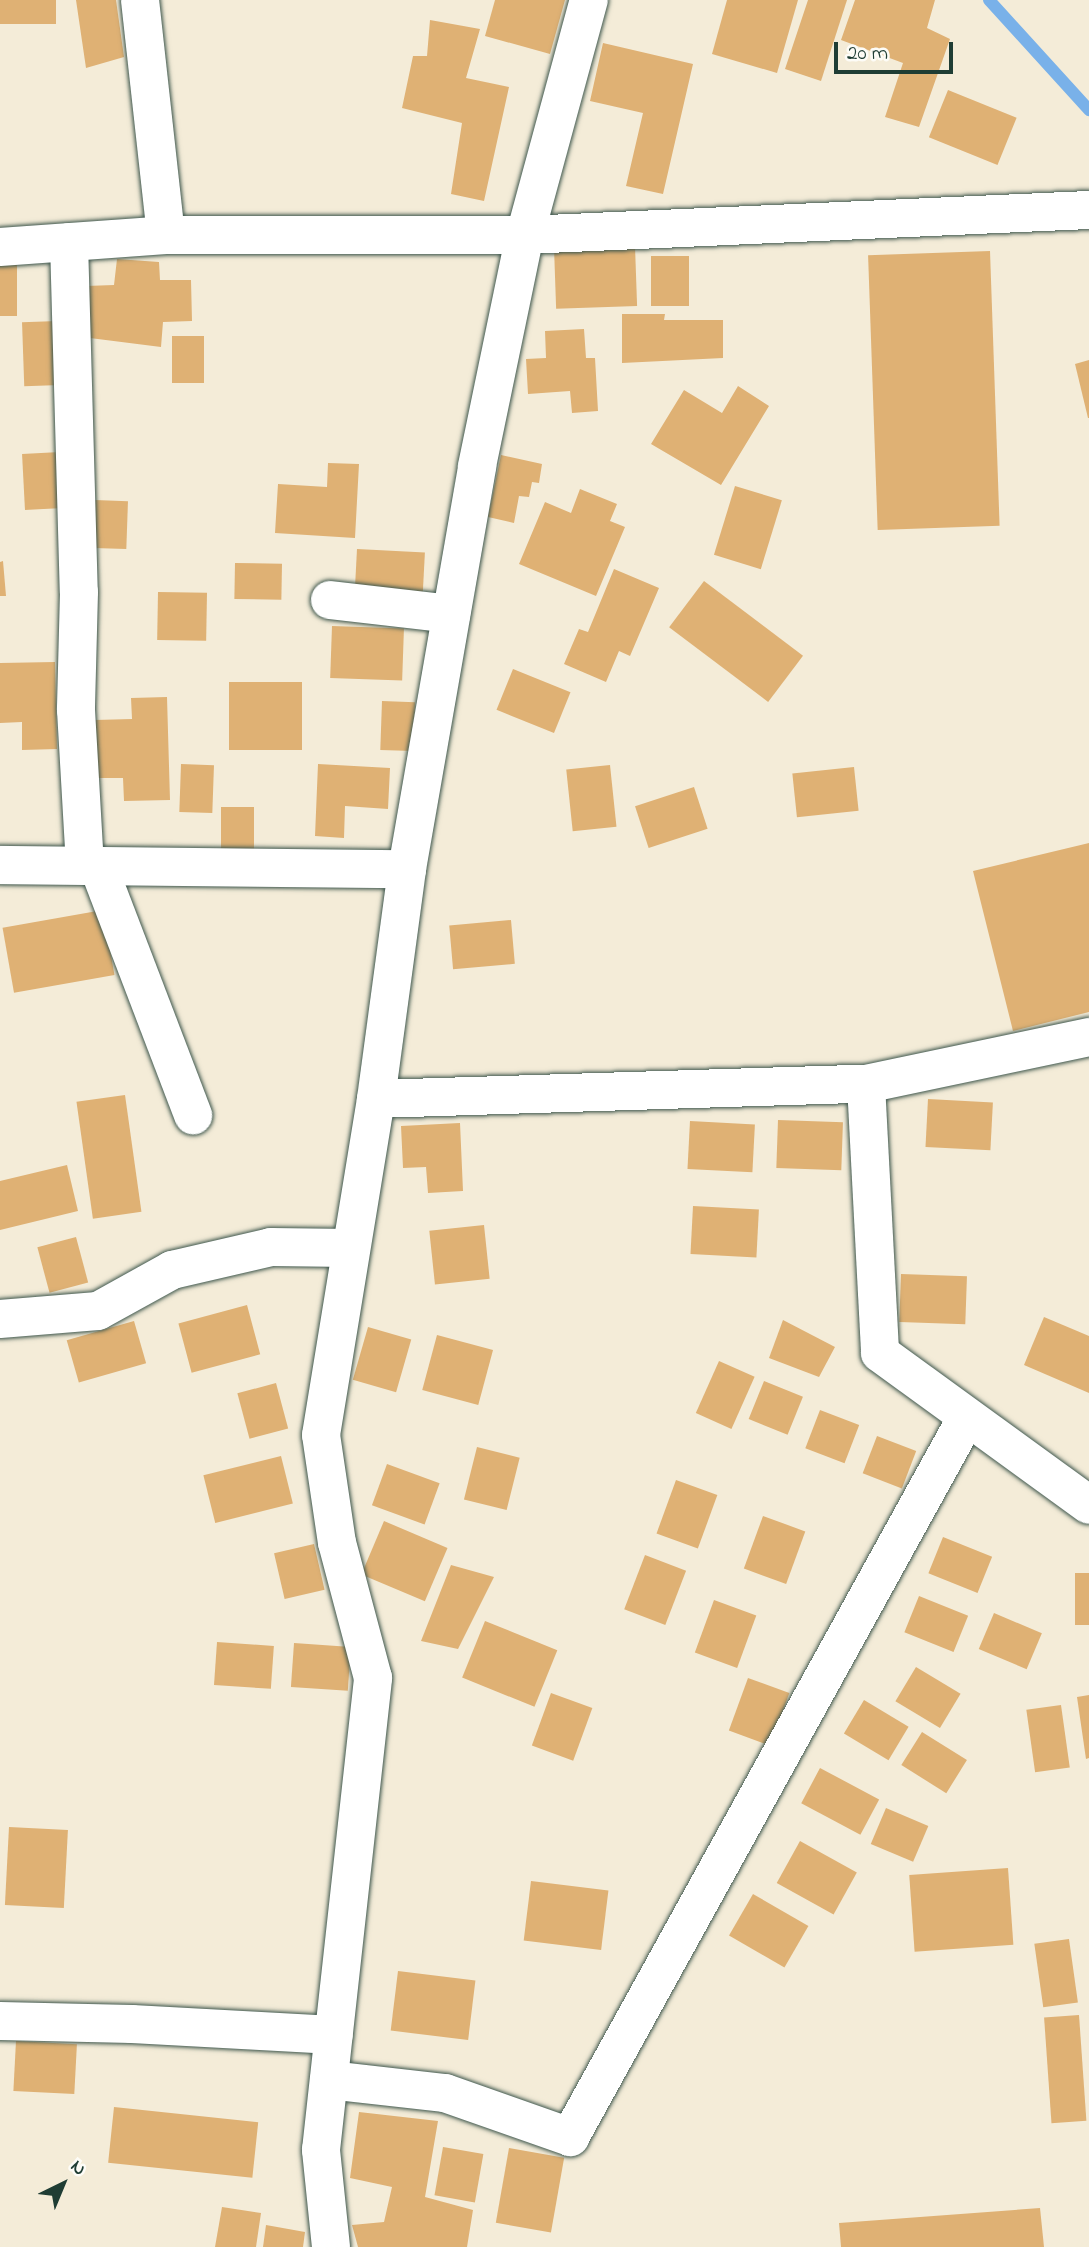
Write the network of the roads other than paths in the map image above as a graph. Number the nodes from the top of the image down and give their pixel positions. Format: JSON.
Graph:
{"nodes":[{"id":1,"x":140,"y":0,"type":"edge"},
{"id":2,"x":589,"y":0,"type":"edge"},
{"id":3,"x":1089,"y":210,"type":"edge"},
{"id":4,"x":166,"y":235,"type":"junction"},
{"id":5,"x":525,"y":235,"type":"junction"},
{"id":6,"x":69,"y":242,"type":"junction"},
{"id":7,"x":0,"y":247,"type":"edge"},
{"id":8,"x":330,"y":600,"type":"dead end"},
{"id":9,"x":452,"y":614,"type":"junction"},
{"id":10,"x":0,"y":865,"type":"edge"},
{"id":11,"x":91,"y":866,"type":"junction"},
{"id":12,"x":407,"y":869,"type":"junction"},
{"id":13,"x":1089,"y":1037,"type":"edge"},
{"id":14,"x":866,"y":1084,"type":"junction"},
{"id":15,"x":376,"y":1099,"type":"junction"},
{"id":16,"x":193,"y":1115,"type":"dead end"},
{"id":17,"x":351,"y":1248,"type":"junction"},
{"id":18,"x":0,"y":1319,"type":"edge"},
{"id":19,"x":967,"y":1417,"type":"junction"},
{"id":20,"x":1089,"y":1505,"type":"edge"},
{"id":21,"x":0,"y":2021,"type":"edge"},
{"id":22,"x":334,"y":2035,"type":"junction"},
{"id":23,"x":329,"y":2080,"type":"junction"},
{"id":24,"x":331,"y":2247,"type":"edge"}],
"edges":[{"from":1,"to":4,"type":"street"},
{"from":2,"to":5,"type":"street"},
{"from":3,"to":5,"type":"street"},
{"from":4,"to":5,"type":"street"},
{"from":4,"to":6,"type":"street"},
{"from":5,"to":9,"type":"street"},
{"from":6,"to":7,"type":"street"},
{"from":6,"to":11,"type":"street"},
{"from":8,"to":9,"type":"street"},
{"from":9,"to":12,"type":"street"},
{"from":10,"to":11,"type":"street"},
{"from":11,"to":12,"type":"street"},
{"from":11,"to":16,"type":"street"},
{"from":12,"to":15,"type":"street"},
{"from":13,"to":14,"type":"street"},
{"from":14,"to":15,"type":"street"},
{"from":14,"to":19,"type":"street"},
{"from":15,"to":17,"type":"street"},
{"from":17,"to":18,"type":"street"},
{"from":17,"to":22,"type":"street"},
{"from":19,"to":20,"type":"street"},
{"from":19,"to":23,"type":"street"},
{"from":21,"to":22,"type":"street"},
{"from":22,"to":23,"type":"street"},
{"from":23,"to":24,"type":"street"}]}
